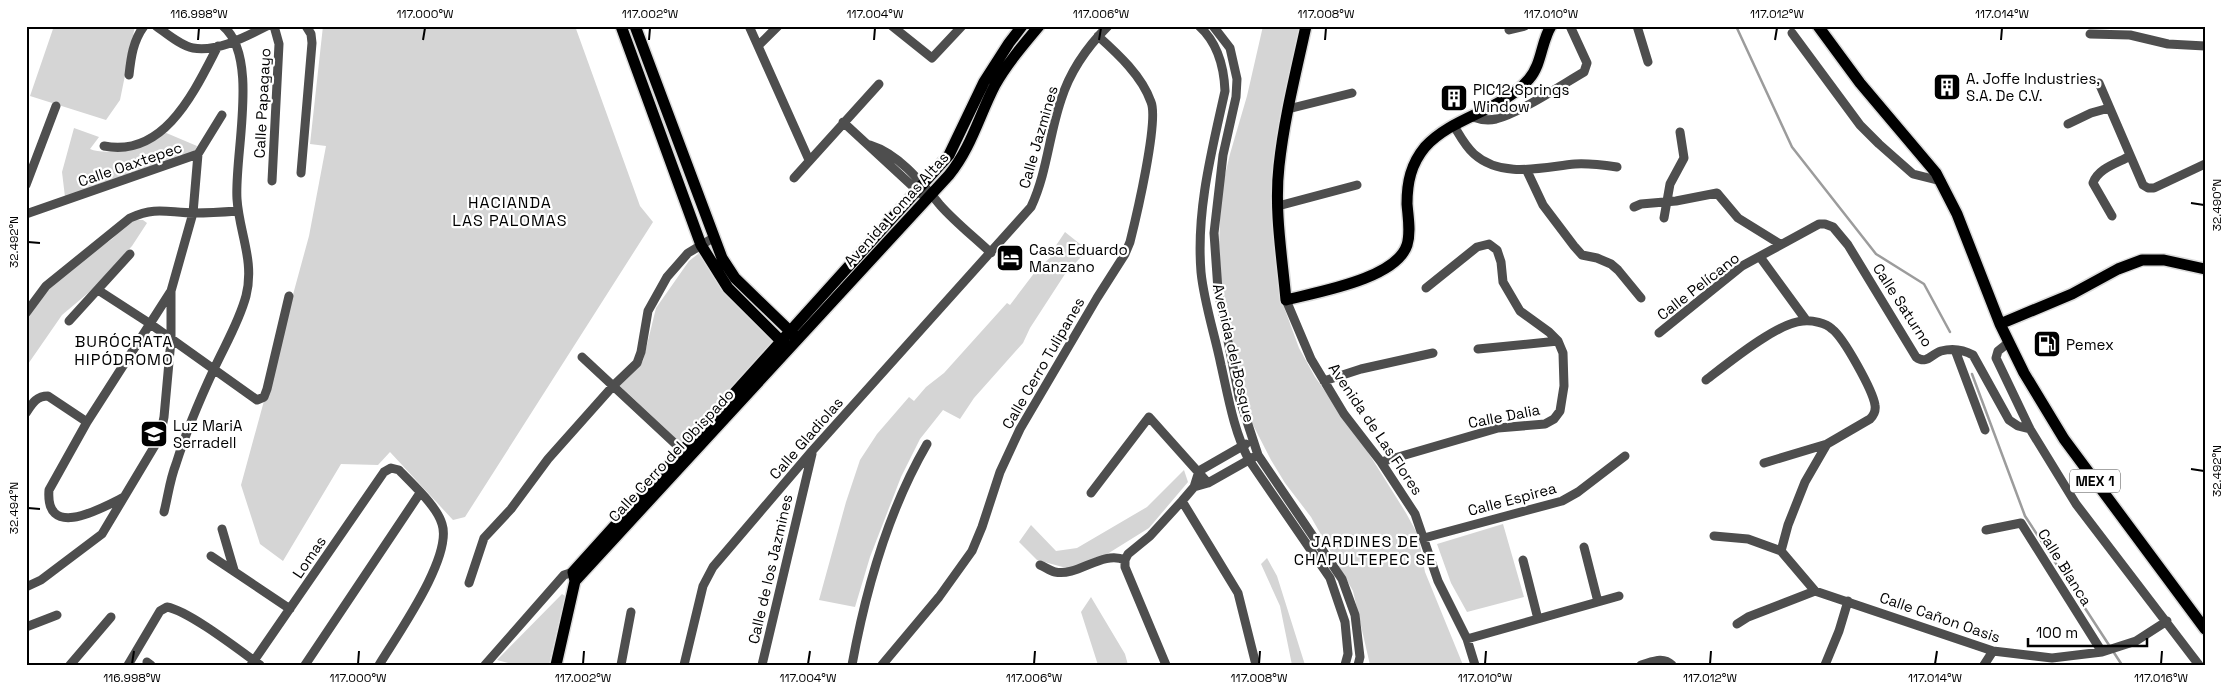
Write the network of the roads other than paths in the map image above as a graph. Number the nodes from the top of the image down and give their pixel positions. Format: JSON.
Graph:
{"nodes":[{"id":1,"x":144,"y":26,"type":"edge"},
{"id":2,"x":156,"y":26,"type":"edge"},
{"id":3,"x":223,"y":26,"type":"edge"},
{"id":4,"x":267,"y":26,"type":"edge"},
{"id":5,"x":274,"y":26,"type":"edge"},
{"id":6,"x":306,"y":26,"type":"edge"},
{"id":7,"x":621,"y":26,"type":"edge"},
{"id":8,"x":635,"y":26,"type":"edge"},
{"id":9,"x":750,"y":26,"type":"edge"},
{"id":10,"x":778,"y":26,"type":"edge"},
{"id":11,"x":892,"y":26,"type":"edge"},
{"id":12,"x":962,"y":26,"type":"edge"},
{"id":13,"x":1022,"y":26,"type":"edge"},
{"id":14,"x":1039,"y":26,"type":"edge"},
{"id":15,"x":1108,"y":26,"type":"edge"},
{"id":16,"x":1199,"y":26,"type":"edge"},
{"id":17,"x":1213,"y":26,"type":"edge"},
{"id":18,"x":1306,"y":26,"type":"edge"},
{"id":19,"x":1525,"y":26,"type":"edge"},
{"id":20,"x":1551,"y":26,"type":"edge"},
{"id":21,"x":1570,"y":26,"type":"edge"},
{"id":22,"x":1637,"y":26,"type":"edge"},
{"id":23,"x":1818,"y":26,"type":"edge"},
{"id":24,"x":1509,"y":30,"type":"dead end"},
{"id":25,"x":1792,"y":33,"type":"dead end"},
{"id":26,"x":2090,"y":34,"type":"dead end"},
{"id":27,"x":1098,"y":36,"type":"junction"},
{"id":28,"x":236,"y":42,"type":"junction"},
{"id":29,"x":218,"y":46,"type":"junction"},
{"id":30,"x":758,"y":46,"type":"junction"},
{"id":31,"x":2205,"y":46,"type":"edge"},
{"id":32,"x":1648,"y":62,"type":"dead end"},
{"id":33,"x":129,"y":75,"type":"dead end"},
{"id":34,"x":2099,"y":83,"type":"dead end"},
{"id":35,"x":879,"y":84,"type":"dead end"},
{"id":36,"x":1352,"y":93,"type":"dead end"},
{"id":37,"x":56,"y":106,"type":"dead end"},
{"id":38,"x":2109,"y":108,"type":"junction"},
{"id":39,"x":1288,"y":109,"type":"junction"},
{"id":40,"x":222,"y":115,"type":"dead end"},
{"id":41,"x":1473,"y":117,"type":"junction"},
{"id":42,"x":844,"y":122,"type":"junction"},
{"id":43,"x":2068,"y":124,"type":"dead end"},
{"id":44,"x":1454,"y":126,"type":"junction"},
{"id":45,"x":1680,"y":132,"type":"dead end"},
{"id":46,"x":104,"y":146,"type":"dead end"},
{"id":47,"x":198,"y":154,"type":"junction"},
{"id":48,"x":2130,"y":156,"type":"junction"},
{"id":49,"x":809,"y":160,"type":"junction"},
{"id":50,"x":2205,"y":164,"type":"edge"},
{"id":51,"x":1617,"y":167,"type":"dead end"},
{"id":52,"x":1527,"y":170,"type":"junction"},
{"id":53,"x":301,"y":173,"type":"dead end"},
{"id":54,"x":794,"y":178,"type":"dead end"},
{"id":55,"x":272,"y":181,"type":"dead end"},
{"id":56,"x":1941,"y":181,"type":"junction"},
{"id":57,"x":26,"y":185,"type":"edge"},
{"id":58,"x":1357,"y":185,"type":"dead end"},
{"id":59,"x":925,"y":192,"type":"junction"},
{"id":60,"x":1666,"y":202,"type":"junction"},
{"id":61,"x":1278,"y":206,"type":"junction"},
{"id":62,"x":1634,"y":207,"type":"dead end"},
{"id":63,"x":238,"y":211,"type":"junction"},
{"id":64,"x":193,"y":213,"type":"junction"},
{"id":65,"x":26,"y":214,"type":"edge"},
{"id":66,"x":2112,"y":216,"type":"dead end"},
{"id":67,"x":1664,"y":218,"type":"dead end"},
{"id":68,"x":1825,"y":224,"type":"joint"},
{"id":69,"x":713,"y":238,"type":"junction"},
{"id":70,"x":1780,"y":244,"type":"junction"},
{"id":71,"x":701,"y":245,"type":"junction"},
{"id":72,"x":991,"y":253,"type":"junction"},
{"id":73,"x":130,"y":254,"type":"dead end"},
{"id":74,"x":1760,"y":257,"type":"junction"},
{"id":75,"x":2205,"y":269,"type":"edge"},
{"id":76,"x":1426,"y":288,"type":"dead end"},
{"id":77,"x":98,"y":290,"type":"junction"},
{"id":78,"x":171,"y":291,"type":"junction"},
{"id":79,"x":289,"y":296,"type":"dead end"},
{"id":80,"x":1641,"y":298,"type":"dead end"},
{"id":81,"x":1286,"y":300,"type":"junction"},
{"id":82,"x":26,"y":313,"type":"edge"},
{"id":83,"x":1806,"y":320,"type":"junction"},
{"id":84,"x":69,"y":321,"type":"dead end"},
{"id":85,"x":149,"y":323,"type":"junction"},
{"id":86,"x":2000,"y":324,"type":"junction"},
{"id":87,"x":1659,"y":334,"type":"dead end"},
{"id":88,"x":794,"y":336,"type":"junction"},
{"id":89,"x":171,"y":340,"type":"junction"},
{"id":90,"x":1558,"y":341,"type":"junction"},
{"id":91,"x":2008,"y":343,"type":"junction"},
{"id":92,"x":785,"y":346,"type":"junction"},
{"id":93,"x":1478,"y":349,"type":"dead end"},
{"id":94,"x":1955,"y":350,"type":"junction"},
{"id":95,"x":1433,"y":353,"type":"dead end"},
{"id":96,"x":582,"y":358,"type":"dead end"},
{"id":97,"x":214,"y":370,"type":"junction"},
{"id":98,"x":1706,"y":380,"type":"dead end"},
{"id":99,"x":1324,"y":381,"type":"junction"},
{"id":100,"x":613,"y":386,"type":"junction"},
{"id":101,"x":26,"y":414,"type":"edge"},
{"id":102,"x":87,"y":422,"type":"junction"},
{"id":103,"x":2030,"y":429,"type":"junction"},
{"id":104,"x":1985,"y":430,"type":"dead end"},
{"id":105,"x":1252,"y":441,"type":"junction"},
{"id":106,"x":927,"y":444,"type":"dead end"},
{"id":107,"x":1827,"y":444,"type":"junction"},
{"id":108,"x":1242,"y":447,"type":"junction"},
{"id":109,"x":684,"y":451,"type":"junction"},
{"id":110,"x":812,"y":451,"type":"junction"},
{"id":111,"x":1258,"y":455,"type":"junction"},
{"id":112,"x":1624,"y":456,"type":"dead end"},
{"id":113,"x":1248,"y":460,"type":"junction"},
{"id":114,"x":1381,"y":462,"type":"junction"},
{"id":115,"x":1764,"y":464,"type":"dead end"},
{"id":116,"x":1199,"y":471,"type":"junction"},
{"id":117,"x":1208,"y":483,"type":"junction"},
{"id":118,"x":1194,"y":487,"type":"junction"},
{"id":119,"x":420,"y":493,"type":"junction"},
{"id":120,"x":1091,"y":493,"type":"dead end"},
{"id":121,"x":124,"y":497,"type":"junction"},
{"id":122,"x":1182,"y":501,"type":"junction"},
{"id":123,"x":164,"y":512,"type":"dead end"},
{"id":124,"x":222,"y":529,"type":"dead end"},
{"id":125,"x":1986,"y":530,"type":"dead end"},
{"id":126,"x":1714,"y":536,"type":"dead end"},
{"id":127,"x":1424,"y":538,"type":"junction"},
{"id":128,"x":1584,"y":547,"type":"dead end"},
{"id":129,"x":1781,"y":551,"type":"junction"},
{"id":130,"x":211,"y":556,"type":"dead end"},
{"id":131,"x":1125,"y":560,"type":"junction"},
{"id":132,"x":1523,"y":560,"type":"dead end"},
{"id":133,"x":1040,"y":565,"type":"dead end"},
{"id":134,"x":234,"y":570,"type":"junction"},
{"id":135,"x":576,"y":576,"type":"junction"},
{"id":136,"x":469,"y":583,"type":"dead end"},
{"id":137,"x":26,"y":587,"type":"edge"},
{"id":138,"x":1815,"y":591,"type":"junction"},
{"id":139,"x":1619,"y":596,"type":"dead end"},
{"id":140,"x":1848,"y":601,"type":"junction"},
{"id":141,"x":1598,"y":602,"type":"junction"},
{"id":142,"x":290,"y":609,"type":"junction"},
{"id":143,"x":631,"y":612,"type":"dead end"},
{"id":144,"x":57,"y":614,"type":"dead end"},
{"id":145,"x":111,"y":617,"type":"dead end"},
{"id":146,"x":1538,"y":619,"type":"junction"},
{"id":147,"x":2166,"y":621,"type":"junction"},
{"id":148,"x":1737,"y":624,"type":"dead end"},
{"id":149,"x":26,"y":627,"type":"edge"},
{"id":150,"x":2205,"y":629,"type":"edge"},
{"id":151,"x":1467,"y":640,"type":"junction"},
{"id":152,"x":1993,"y":651,"type":"junction"},
{"id":153,"x":2105,"y":652,"type":"junction"},
{"id":154,"x":254,"y":663,"type":"edge"},
{"id":155,"x":70,"y":665,"type":"edge"},
{"id":156,"x":128,"y":665,"type":"edge"},
{"id":157,"x":305,"y":665,"type":"edge"},
{"id":158,"x":379,"y":665,"type":"edge"},
{"id":159,"x":485,"y":665,"type":"edge"},
{"id":160,"x":556,"y":665,"type":"edge"},
{"id":161,"x":621,"y":665,"type":"edge"},
{"id":162,"x":684,"y":665,"type":"edge"},
{"id":163,"x":762,"y":665,"type":"edge"},
{"id":164,"x":852,"y":665,"type":"edge"},
{"id":165,"x":882,"y":665,"type":"edge"},
{"id":166,"x":1166,"y":665,"type":"edge"},
{"id":167,"x":1256,"y":665,"type":"edge"},
{"id":168,"x":1345,"y":665,"type":"edge"},
{"id":169,"x":1358,"y":665,"type":"edge"},
{"id":170,"x":1475,"y":665,"type":"edge"},
{"id":171,"x":1641,"y":665,"type":"edge"},
{"id":172,"x":1672,"y":665,"type":"edge"},
{"id":173,"x":1825,"y":665,"type":"edge"},
{"id":174,"x":1984,"y":665,"type":"edge"},
{"id":175,"x":2199,"y":665,"type":"edge"}],
"edges":[{"from":1,"to":33,"type":"street"},
{"from":2,"to":29,"type":"street"},
{"from":3,"to":28,"type":"street"},
{"from":4,"to":28,"type":"street"},
{"from":5,"to":55,"type":"street","name":"Calle Papagayo"},
{"from":6,"to":53,"type":"street"},
{"from":7,"to":71,"type":"main road"},
{"from":8,"to":69,"type":"main road"},
{"from":9,"to":30,"type":"street"},
{"from":10,"to":30,"type":"street"},
{"from":11,"to":12,"type":"street"},
{"from":13,"to":59,"type":"main road","name":"Avenida Lomas Altas"},
{"from":14,"to":59,"type":"main road","name":"Avenida Lomas Altas"},
{"from":15,"to":27,"type":"street","name":"Calle Jazmines"},
{"from":16,"to":108,"type":"street","name":"Avenida del Bosque"},
{"from":17,"to":105,"type":"street","name":"Avenida del Bosque"},
{"from":18,"to":39,"type":"main road","name":"Avenida de Las Flores"},
{"from":19,"to":24,"type":"street"},
{"from":20,"to":41,"type":"main road"},
{"from":21,"to":41,"type":"street"},
{"from":22,"to":32,"type":"street"},
{"from":23,"to":56,"type":"main road","number":"MEX 1"},
{"from":25,"to":56,"type":"street"},
{"from":26,"to":31,"type":"street"},
{"from":27,"to":72,"type":"street","name":"Calle Jazmines"},
{"from":27,"to":165,"type":"street","name":"Calle Cerro Tulipanes"},
{"from":28,"to":29,"type":"street"},
{"from":28,"to":63,"type":"street"},
{"from":29,"to":46,"type":"street"},
{"from":30,"to":49,"type":"street"},
{"from":34,"to":38,"type":"street"},
{"from":35,"to":42,"type":"street"},
{"from":36,"to":39,"type":"street"},
{"from":37,"to":57,"type":"street"},
{"from":38,"to":43,"type":"street"},
{"from":38,"to":48,"type":"street"},
{"from":39,"to":61,"type":"main road","name":"Avenida de Las Flores"},
{"from":40,"to":47,"type":"street","name":"Calle Oaxtepec"},
{"from":41,"to":44,"type":"main road"},
{"from":42,"to":49,"type":"street"},
{"from":42,"to":59,"type":"street"},
{"from":44,"to":52,"type":"street"},
{"from":44,"to":81,"type":"main road"},
{"from":45,"to":60,"type":"street"},
{"from":47,"to":64,"type":"street"},
{"from":47,"to":65,"type":"street","name":"Calle Oaxtepec"},
{"from":48,"to":50,"type":"street"},
{"from":48,"to":66,"type":"street"},
{"from":49,"to":54,"type":"street"},
{"from":51,"to":52,"type":"street"},
{"from":52,"to":80,"type":"street"},
{"from":56,"to":86,"type":"main road","number":"MEX 1"},
{"from":58,"to":61,"type":"street"},
{"from":59,"to":72,"type":"street"},
{"from":59,"to":88,"type":"main road","name":"Avenida Lomas Altas"},
{"from":60,"to":62,"type":"street"},
{"from":60,"to":67,"type":"street"},
{"from":60,"to":70,"type":"street"},
{"from":61,"to":81,"type":"main road","name":"Avenida de Las Flores"},
{"from":63,"to":64,"type":"street"},
{"from":63,"to":97,"type":"street"},
{"from":64,"to":78,"type":"street"},
{"from":64,"to":82,"type":"street"},
{"from":68,"to":70,"type":"street","name":"Calle Pelícano"},
{"from":68,"to":94,"type":"street","name":"Calle Saturno"},
{"from":69,"to":71,"type":"street"},
{"from":69,"to":88,"type":"main road"},
{"from":70,"to":74,"type":"street","name":"Calle Pelícano"},
{"from":71,"to":92,"type":"main road"},
{"from":71,"to":100,"type":"street"},
{"from":72,"to":110,"type":"street","name":"Calle Gladiolas"},
{"from":73,"to":77,"type":"street"},
{"from":74,"to":83,"type":"street"},
{"from":74,"to":87,"type":"street","name":"Calle Pelícano"},
{"from":75,"to":86,"type":"main road"},
{"from":76,"to":90,"type":"street"},
{"from":77,"to":84,"type":"street"},
{"from":77,"to":85,"type":"street"},
{"from":78,"to":85,"type":"street"},
{"from":78,"to":89,"type":"street"},
{"from":79,"to":97,"type":"street"},
{"from":81,"to":99,"type":"street","name":"Avenida de Las Flores"},
{"from":83,"to":98,"type":"street"},
{"from":83,"to":107,"type":"street"},
{"from":85,"to":89,"type":"street"},
{"from":85,"to":102,"type":"street"},
{"from":86,"to":91,"type":"main road","number":"MEX 1"},
{"from":88,"to":92,"type":"main road","name":"Avenida Lomas Altas"},
{"from":89,"to":97,"type":"street"},
{"from":89,"to":121,"type":"street"},
{"from":90,"to":93,"type":"street"},
{"from":90,"to":114,"type":"street","name":"Calle Dalia"},
{"from":91,"to":103,"type":"street"},
{"from":91,"to":150,"type":"main road","number":"MEX 1"},
{"from":92,"to":109,"type":"main road","name":"Calle Cerro del Obispado"},
{"from":92,"to":135,"type":"main road","name":"Calle Cerro del Obispado"},
{"from":94,"to":103,"type":"street","name":"Calle Saturno"},
{"from":94,"to":104,"type":"street"},
{"from":95,"to":99,"type":"street"},
{"from":96,"to":100,"type":"street"},
{"from":97,"to":123,"type":"street"},
{"from":99,"to":114,"type":"street","name":"Avenida de Las Flores"},
{"from":100,"to":109,"type":"street"},
{"from":100,"to":136,"type":"street"},
{"from":101,"to":102,"type":"street"},
{"from":102,"to":121,"type":"street"},
{"from":103,"to":147,"type":"street"},
{"from":105,"to":108,"type":"street"},
{"from":105,"to":111,"type":"street","name":"Avenida del Bosque"},
{"from":106,"to":164,"type":"street"},
{"from":107,"to":115,"type":"street"},
{"from":107,"to":129,"type":"street"},
{"from":108,"to":113,"type":"street","name":"Avenida del Bosque"},
{"from":108,"to":116,"type":"street"},
{"from":109,"to":135,"type":"main road","name":"Calle Cerro del Obispado"},
{"from":110,"to":162,"type":"street","name":"Calle Gladiolas"},
{"from":110,"to":163,"type":"street","name":"Calle de los Jazmines"},
{"from":111,"to":113,"type":"street"},
{"from":111,"to":169,"type":"street","name":"Avenida del Bosque"},
{"from":112,"to":127,"type":"street","name":"Calle Espirea"},
{"from":113,"to":117,"type":"street"},
{"from":113,"to":168,"type":"street","name":"Avenida del Bosque"},
{"from":114,"to":127,"type":"street","name":"Avenida de Las Flores"},
{"from":116,"to":117,"type":"street"},
{"from":116,"to":118,"type":"street"},
{"from":116,"to":120,"type":"street"},
{"from":117,"to":118,"type":"street"},
{"from":118,"to":122,"type":"street"},
{"from":119,"to":142,"type":"street","name":"Lomas"},
{"from":119,"to":157,"type":"street"},
{"from":119,"to":158,"type":"street"},
{"from":121,"to":137,"type":"street"},
{"from":122,"to":131,"type":"street"},
{"from":122,"to":167,"type":"street"},
{"from":124,"to":134,"type":"street"},
{"from":125,"to":153,"type":"street","name":"Calle Blanca"},
{"from":126,"to":129,"type":"street"},
{"from":127,"to":151,"type":"street","name":"Avenida de Las Flores"},
{"from":128,"to":141,"type":"street"},
{"from":129,"to":138,"type":"street"},
{"from":130,"to":134,"type":"street"},
{"from":131,"to":133,"type":"street"},
{"from":131,"to":166,"type":"street"},
{"from":132,"to":146,"type":"street"},
{"from":134,"to":142,"type":"street"},
{"from":135,"to":159,"type":"street","name":"Calle Cerro del Obispado"},
{"from":135,"to":160,"type":"main road"},
{"from":138,"to":140,"type":"street","name":"Calle Cañon Oasis"},
{"from":138,"to":148,"type":"street"},
{"from":139,"to":141,"type":"street"},
{"from":140,"to":152,"type":"street","name":"Calle Cañon Oasis"},
{"from":140,"to":173,"type":"street"},
{"from":141,"to":146,"type":"street"},
{"from":142,"to":154,"type":"street","name":"Lomas"},
{"from":143,"to":161,"type":"street"},
{"from":144,"to":149,"type":"street"},
{"from":145,"to":155,"type":"street"},
{"from":146,"to":151,"type":"street"},
{"from":147,"to":153,"type":"street","name":"Calle Cañon Oasis"},
{"from":147,"to":175,"type":"street"},
{"from":151,"to":170,"type":"street","name":"Avenida de Las Flores"},
{"from":152,"to":153,"type":"street","name":"Calle Cañon Oasis"},
{"from":152,"to":174,"type":"street"},
{"from":154,"to":156,"type":"street"},
{"from":171,"to":172,"type":"street"}]}
